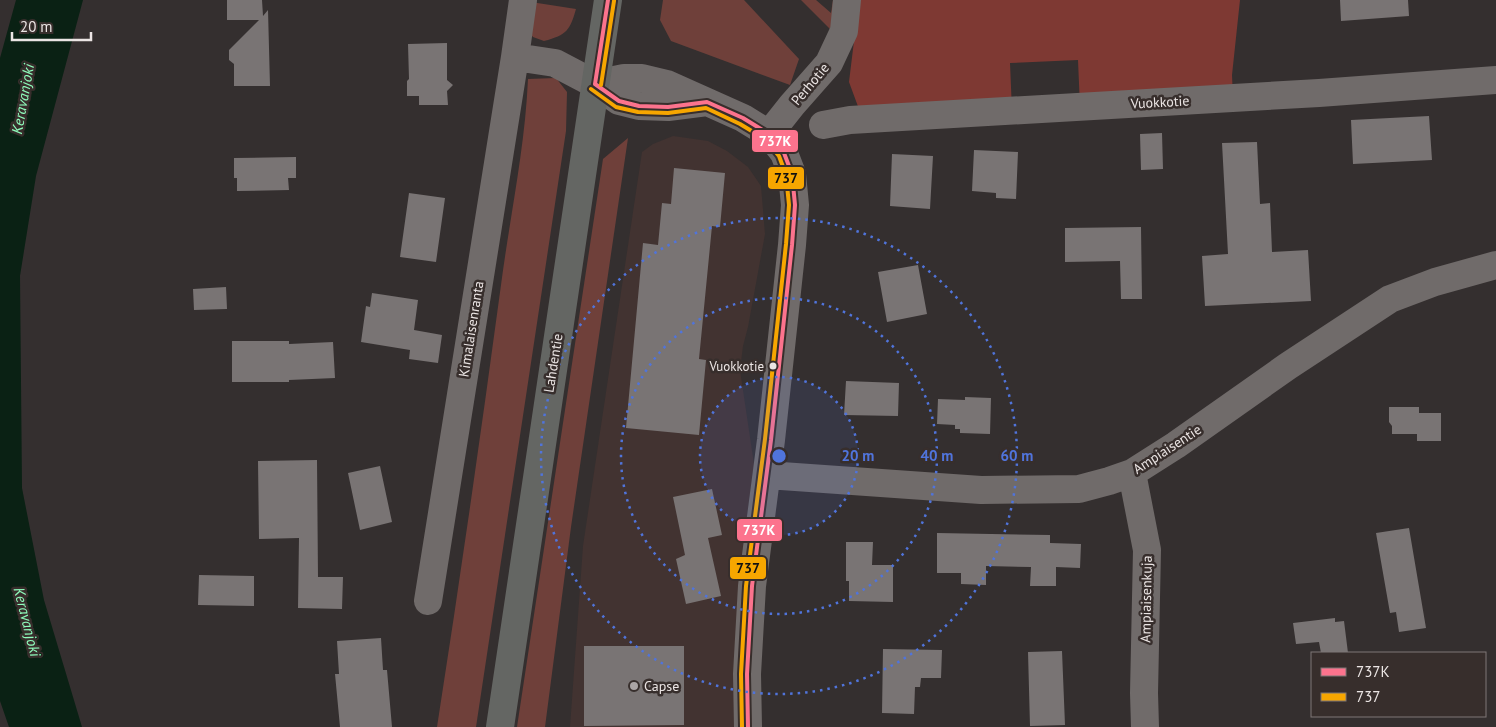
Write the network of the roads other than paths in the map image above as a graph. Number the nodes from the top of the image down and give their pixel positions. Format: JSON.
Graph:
{"nodes":[{"id":1,"x":523,"y":0,"type":"edge"},
{"id":2,"x":608,"y":0,"type":"edge"},
{"id":3,"x":847,"y":0,"type":"edge"},
{"id":4,"x":515,"y":57,"type":"junction"},
{"id":5,"x":1496,"y":80,"type":"edge"},
{"id":6,"x":595,"y":84,"type":"junction"},
{"id":7,"x":823,"y":125,"type":"dead end"},
{"id":8,"x":769,"y":134,"type":"junction"},
{"id":9,"x":1496,"y":265,"type":"edge"},
{"id":10,"x":1132,"y":473,"type":"junction"},
{"id":11,"x":767,"y":475,"type":"junction"},
{"id":12,"x":428,"y":601,"type":"dead end"},
{"id":13,"x":500,"y":727,"type":"edge"},
{"id":14,"x":748,"y":727,"type":"edge"},
{"id":15,"x":1145,"y":727,"type":"edge"}],
"edges":[{"from":1,"to":4,"type":"street","name":"Kimalaisenranta"},
{"from":2,"to":6,"type":"main road","name":"Lahdentie"},
{"from":3,"to":8,"type":"street","name":"Perhotie"},
{"from":4,"to":6,"type":"street"},
{"from":4,"to":12,"type":"street","name":"Kimalaisenranta"},
{"from":5,"to":7,"type":"street","name":"Vuokkotie"},
{"from":6,"to":8,"type":"street"},
{"from":6,"to":13,"type":"main road","name":"Lahdentie"},
{"from":8,"to":11,"type":"street"},
{"from":9,"to":10,"type":"street","name":"Ampiaisentie"},
{"from":10,"to":11,"type":"street","name":"Ampiaisentie"},
{"from":10,"to":15,"type":"street","name":"Ampiaisenkuja"},
{"from":11,"to":14,"type":"street"}]}
